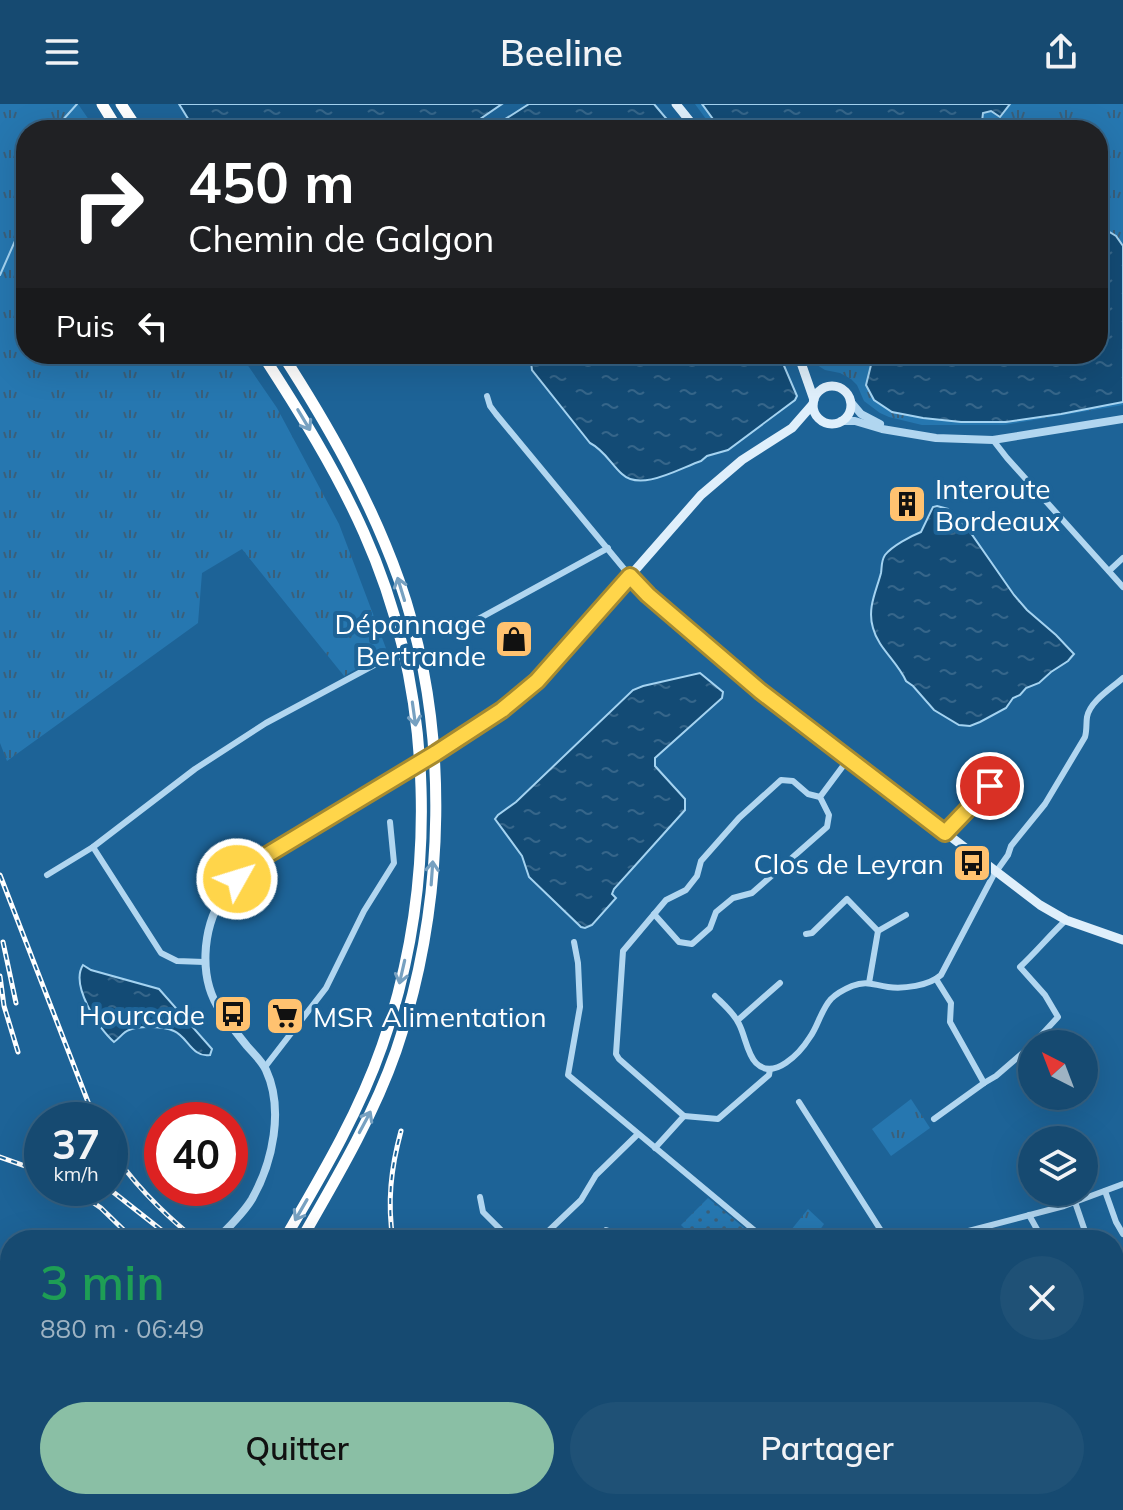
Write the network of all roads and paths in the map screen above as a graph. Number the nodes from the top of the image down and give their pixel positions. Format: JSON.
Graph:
{"nodes":[{"id":1,"x":676,"y":104,"type":"edge"},
{"id":2,"x":689,"y":120,"type":"edge"},
{"id":3,"x":268,"y":364,"type":"edge"},
{"id":4,"x":288,"y":364,"type":"edge"},
{"id":5,"x":802,"y":364,"type":"edge"},
{"id":6,"x":804,"y":369,"type":"junction"},
{"id":7,"x":832,"y":386,"type":"junction"},
{"id":8,"x":487,"y":396,"type":"dead end"},
{"id":9,"x":850,"y":401,"type":"junction"},
{"id":10,"x":814,"y":402,"type":"junction"},
{"id":11,"x":1123,"y":419,"type":"edge"},
{"id":12,"x":822,"y":421,"type":"junction"},
{"id":13,"x":841,"y":421,"type":"junction"},
{"id":14,"x":792,"y":428,"type":"junction"},
{"id":15,"x":895,"y":432,"type":"junction"},
{"id":16,"x":993,"y":440,"type":"junction"},
{"id":17,"x":608,"y":548,"type":"junction"},
{"id":18,"x":1123,"y":558,"type":"edge"},
{"id":19,"x":1109,"y":571,"type":"junction"},
{"id":20,"x":630,"y":576,"type":"junction"},
{"id":21,"x":1123,"y":587,"type":"edge"},
{"id":22,"x":451,"y":634,"type":"dead end"},
{"id":23,"x":376,"y":664,"type":"dead end"},
{"id":24,"x":1123,"y":678,"type":"edge"},
{"id":25,"x":849,"y":758,"type":"junction"},
{"id":26,"x":976,"y":772,"type":"dead end"},
{"id":27,"x":990,"y":786,"type":"junction"},
{"id":28,"x":820,"y":797,"type":"junction"},
{"id":29,"x":1001,"y":798,"type":"dead end"},
{"id":30,"x":390,"y":822,"type":"dead end"},
{"id":31,"x":945,"y":833,"type":"junction"},
{"id":32,"x":93,"y":847,"type":"junction"},
{"id":33,"x":996,"y":871,"type":"junction"},
{"id":34,"x":47,"y":875,"type":"dead end"},
{"id":35,"x":654,"y":914,"type":"junction"},
{"id":36,"x":906,"y":915,"type":"dead end"},
{"id":37,"x":1066,"y":920,"type":"junction"},
{"id":38,"x":878,"y":931,"type":"junction"},
{"id":39,"x":806,"y":934,"type":"dead end"},
{"id":40,"x":1123,"y":940,"type":"edge"},
{"id":41,"x":574,"y":942,"type":"dead end"},
{"id":42,"x":204,"y":962,"type":"junction"},
{"id":43,"x":936,"y":979,"type":"junction"},
{"id":44,"x":780,"y":983,"type":"dead end"},
{"id":45,"x":869,"y":983,"type":"junction"},
{"id":46,"x":715,"y":996,"type":"dead end"},
{"id":47,"x":738,"y":1020,"type":"junction"},
{"id":48,"x":1047,"y":1030,"type":"edge"},
{"id":49,"x":1018,"y":1056,"type":"edge"},
{"id":50,"x":265,"y":1067,"type":"junction"},
{"id":51,"x":770,"y":1069,"type":"junction"},
{"id":52,"x":984,"y":1083,"type":"junction"},
{"id":53,"x":799,"y":1102,"type":"dead end"},
{"id":54,"x":684,"y":1116,"type":"junction"},
{"id":55,"x":934,"y":1119,"type":"dead end"},
{"id":56,"x":638,"y":1134,"type":"junction"},
{"id":57,"x":655,"y":1148,"type":"junction"},
{"id":58,"x":1123,"y":1184,"type":"edge"},
{"id":59,"x":1105,"y":1191,"type":"junction"},
{"id":60,"x":1098,"y":1194,"type":"edge"},
{"id":61,"x":480,"y":1197,"type":"dead end"},
{"id":62,"x":1061,"y":1206,"type":"edge"},
{"id":63,"x":1076,"y":1206,"type":"edge"},
{"id":64,"x":1029,"y":1215,"type":"junction"},
{"id":65,"x":226,"y":1230,"type":"edge"},
{"id":66,"x":290,"y":1230,"type":"edge"},
{"id":67,"x":307,"y":1230,"type":"edge"},
{"id":68,"x":501,"y":1230,"type":"edge"},
{"id":69,"x":550,"y":1230,"type":"edge"},
{"id":70,"x":754,"y":1230,"type":"edge"},
{"id":71,"x":881,"y":1230,"type":"edge"},
{"id":72,"x":972,"y":1230,"type":"edge"},
{"id":73,"x":1037,"y":1230,"type":"edge"},
{"id":74,"x":1085,"y":1230,"type":"edge"},
{"id":75,"x":1121,"y":1230,"type":"edge"}],
"edges":[{"from":1,"to":2,"type":"main road"},
{"from":3,"to":66,"type":"highway","one_way":true},
{"from":67,"to":4,"type":"highway","one_way":true},
{"from":5,"to":6,"type":"main road"},
{"from":6,"to":7,"type":"main road"},
{"from":6,"to":10,"type":"main road"},
{"from":7,"to":9,"type":"main road"},
{"from":7,"to":10,"type":"main road"},
{"from":8,"to":17,"type":"street"},
{"from":9,"to":13,"type":"main road"},
{"from":9,"to":15,"type":"street"},
{"from":10,"to":12,"type":"main road"},
{"from":10,"to":14,"type":"main road"},
{"from":11,"to":16,"type":"street"},
{"from":12,"to":13,"type":"main road"},
{"from":12,"to":14,"type":"main road"},
{"from":13,"to":15,"type":"street"},
{"from":14,"to":20,"type":"main road"},
{"from":15,"to":16,"type":"street"},
{"from":16,"to":19,"type":"street"},
{"from":17,"to":20,"type":"street"},
{"from":17,"to":22,"type":"street"},
{"from":18,"to":19,"type":"street"},
{"from":19,"to":21,"type":"street"},
{"from":20,"to":25,"type":"main road"},
{"from":20,"to":42,"type":"street","bridge":true},
{"from":23,"to":32,"type":"street"},
{"from":24,"to":33,"type":"street"},
{"from":25,"to":28,"type":"street"},
{"from":25,"to":31,"type":"main road"},
{"from":26,"to":27,"type":"street"},
{"from":27,"to":29,"type":"street"},
{"from":27,"to":31,"type":"street"},
{"from":28,"to":35,"type":"street"},
{"from":28,"to":35,"type":"street"},
{"from":30,"to":50,"type":"street"},
{"from":31,"to":33,"type":"main road"},
{"from":32,"to":34,"type":"street"},
{"from":32,"to":42,"type":"street"},
{"from":33,"to":37,"type":"main road"},
{"from":33,"to":43,"type":"street"},
{"from":35,"to":54,"type":"street"},
{"from":36,"to":38,"type":"street"},
{"from":37,"to":40,"type":"main road"},
{"from":37,"to":48,"type":"street"},
{"from":38,"to":39,"type":"street"},
{"from":38,"to":45,"type":"street"},
{"from":41,"to":56,"type":"street"},
{"from":42,"to":50,"type":"street"},
{"from":43,"to":45,"type":"street"},
{"from":43,"to":52,"type":"street"},
{"from":44,"to":47,"type":"street"},
{"from":45,"to":51,"type":"street"},
{"from":46,"to":47,"type":"street"},
{"from":47,"to":51,"type":"street"},
{"from":49,"to":52,"type":"street"},
{"from":50,"to":65,"type":"street"},
{"from":51,"to":54,"type":"street"},
{"from":52,"to":55,"type":"street"},
{"from":53,"to":71,"type":"street"},
{"from":54,"to":57,"type":"street"},
{"from":56,"to":57,"type":"street"},
{"from":56,"to":69,"type":"street"},
{"from":57,"to":70,"type":"street"},
{"from":58,"to":59,"type":"street"},
{"from":59,"to":60,"type":"street"},
{"from":59,"to":75,"type":"street"},
{"from":61,"to":68,"type":"street"},
{"from":62,"to":64,"type":"street"},
{"from":63,"to":74,"type":"street"},
{"from":64,"to":72,"type":"street"},
{"from":64,"to":73,"type":"street"}]}
